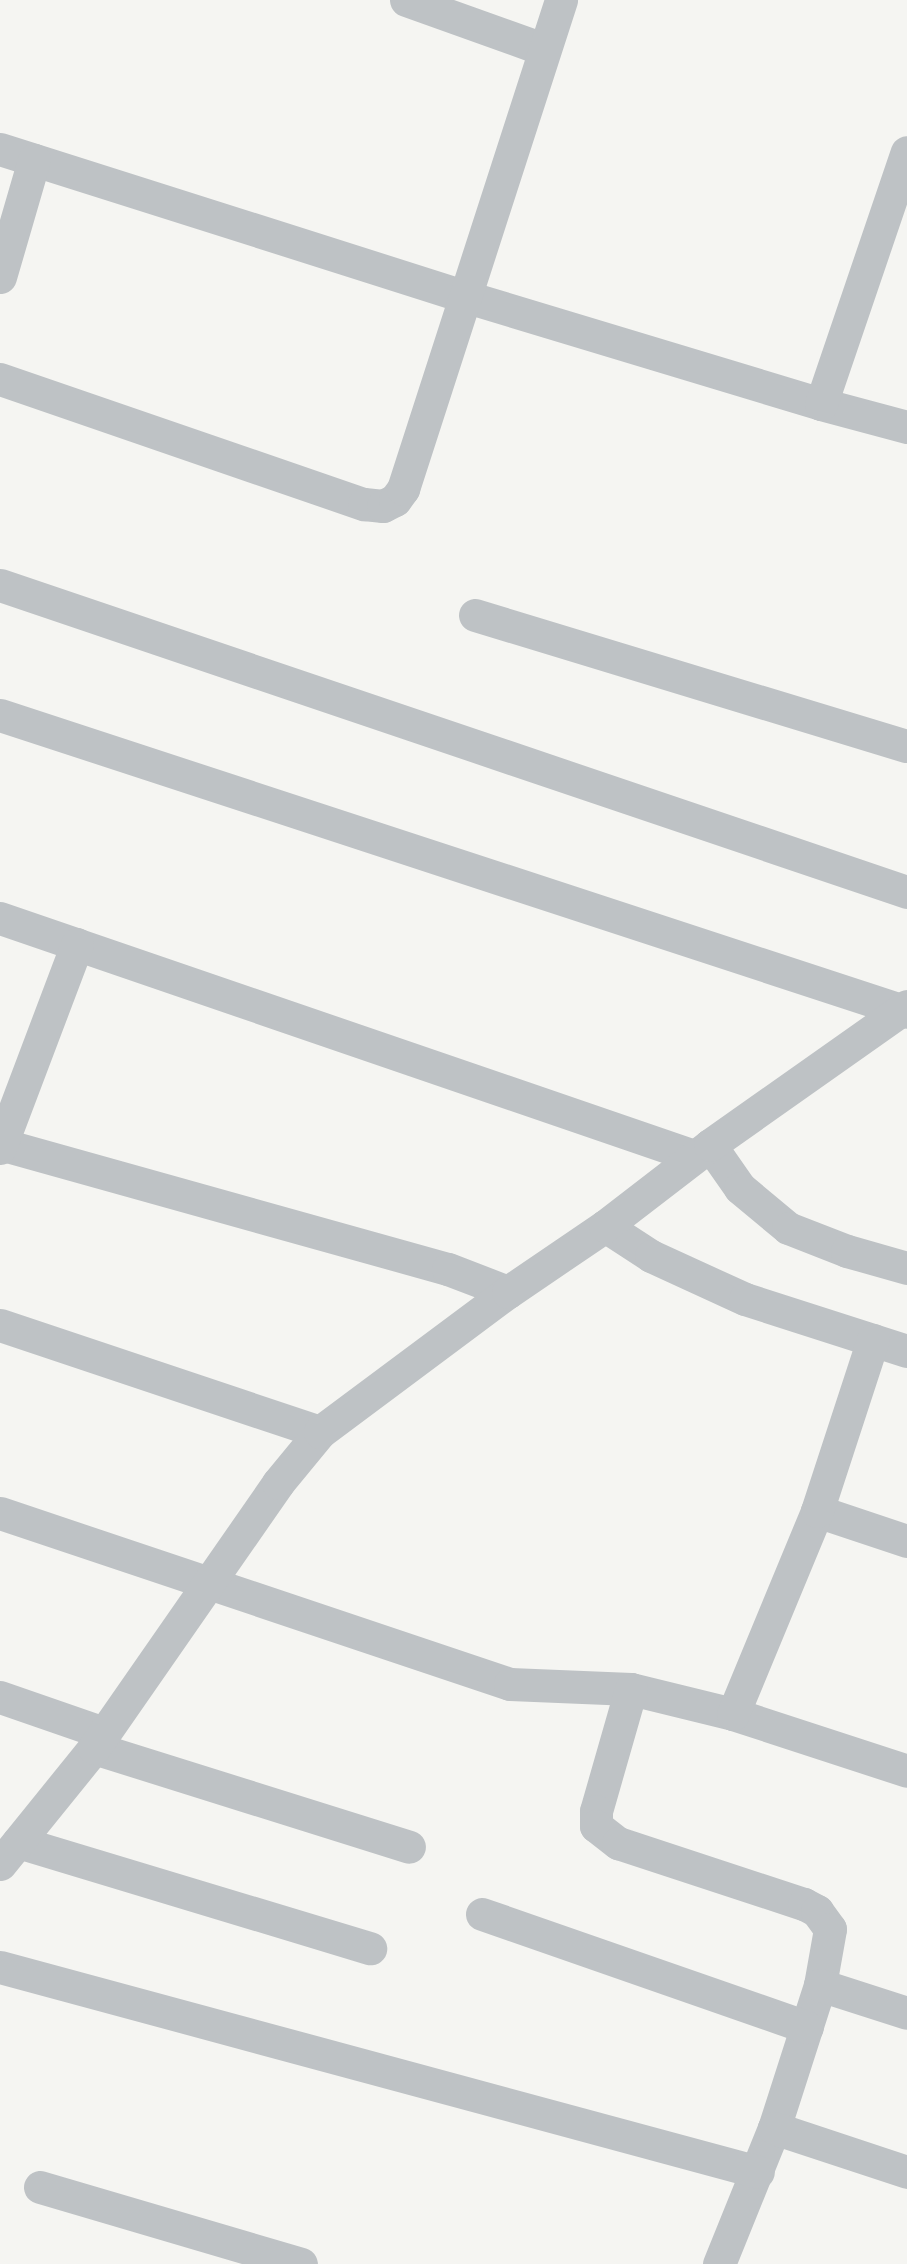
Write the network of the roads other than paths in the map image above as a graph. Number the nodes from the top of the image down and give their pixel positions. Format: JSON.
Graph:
{"nodes":[{"id":1,"x":406,"y":0,"type":"edge"},
{"id":2,"x":561,"y":0,"type":"edge"},
{"id":3,"x":544,"y":49,"type":"junction"},
{"id":4,"x":0,"y":149,"type":"edge"},
{"id":5,"x":907,"y":152,"type":"edge"},
{"id":6,"x":34,"y":160,"type":"junction"},
{"id":7,"x":0,"y":277,"type":"edge"},
{"id":8,"x":467,"y":297,"type":"junction"},
{"id":9,"x":0,"y":379,"type":"edge"},
{"id":10,"x":821,"y":404,"type":"junction"},
{"id":11,"x":907,"y":427,"type":"edge"},
{"id":12,"x":0,"y":585,"type":"edge"},
{"id":13,"x":475,"y":615,"type":"dead end"},
{"id":14,"x":0,"y":715,"type":"edge"},
{"id":15,"x":907,"y":746,"type":"edge"},
{"id":16,"x":907,"y":892,"type":"edge"},
{"id":17,"x":0,"y":918,"type":"edge"},
{"id":18,"x":77,"y":944,"type":"junction"},
{"id":19,"x":904,"y":1009,"type":"edge"},
{"id":20,"x":0,"y":1146,"type":"edge"},
{"id":21,"x":702,"y":1150,"type":"junction"},
{"id":22,"x":605,"y":1226,"type":"junction"},
{"id":23,"x":907,"y":1268,"type":"edge"},
{"id":24,"x":508,"y":1292,"type":"junction"},
{"id":25,"x":0,"y":1325,"type":"edge"},
{"id":26,"x":873,"y":1340,"type":"junction"},
{"id":27,"x":907,"y":1351,"type":"edge"},
{"id":28,"x":320,"y":1432,"type":"junction"},
{"id":29,"x":817,"y":1511,"type":"junction"},
{"id":30,"x":0,"y":1513,"type":"edge"},
{"id":31,"x":907,"y":1541,"type":"edge"},
{"id":32,"x":206,"y":1584,"type":"junction"},
{"id":33,"x":631,"y":1689,"type":"junction"},
{"id":34,"x":0,"y":1697,"type":"edge"},
{"id":35,"x":733,"y":1714,"type":"junction"},
{"id":36,"x":99,"y":1740,"type":"junction"},
{"id":37,"x":907,"y":1771,"type":"edge"},
{"id":38,"x":409,"y":1847,"type":"dead end"},
{"id":39,"x":5,"y":1855,"type":"edge"},
{"id":40,"x":482,"y":1914,"type":"dead end"},
{"id":41,"x":370,"y":1948,"type":"dead end"},
{"id":42,"x":0,"y":1967,"type":"edge"},
{"id":43,"x":820,"y":1985,"type":"junction"},
{"id":44,"x":907,"y":2013,"type":"edge"},
{"id":45,"x":807,"y":2027,"type":"junction"},
{"id":46,"x":774,"y":2128,"type":"junction"},
{"id":47,"x":758,"y":2172,"type":"junction"},
{"id":48,"x":907,"y":2172,"type":"edge"},
{"id":49,"x":40,"y":2187,"type":"dead end"},
{"id":50,"x":301,"y":2264,"type":"edge"},
{"id":51,"x":719,"y":2264,"type":"edge"}],
"edges":[{"from":1,"to":3,"type":"street"},
{"from":2,"to":3,"type":"street"},
{"from":3,"to":8,"type":"street"},
{"from":4,"to":6,"type":"street"},
{"from":5,"to":10,"type":"street"},
{"from":6,"to":7,"type":"street"},
{"from":6,"to":8,"type":"street"},
{"from":8,"to":9,"type":"street"},
{"from":8,"to":10,"type":"street"},
{"from":10,"to":11,"type":"street"},
{"from":12,"to":16,"type":"street"},
{"from":13,"to":15,"type":"street"},
{"from":14,"to":19,"type":"street"},
{"from":17,"to":18,"type":"street"},
{"from":18,"to":20,"type":"street"},
{"from":18,"to":21,"type":"street"},
{"from":19,"to":21,"type":"street"},
{"from":20,"to":24,"type":"street"},
{"from":21,"to":22,"type":"street"},
{"from":21,"to":23,"type":"street"},
{"from":22,"to":24,"type":"street"},
{"from":22,"to":26,"type":"street"},
{"from":24,"to":28,"type":"street"},
{"from":25,"to":28,"type":"street"},
{"from":26,"to":27,"type":"street"},
{"from":26,"to":29,"type":"street"},
{"from":28,"to":32,"type":"street"},
{"from":29,"to":31,"type":"street"},
{"from":29,"to":35,"type":"street"},
{"from":30,"to":32,"type":"street"},
{"from":32,"to":33,"type":"street"},
{"from":32,"to":36,"type":"street"},
{"from":33,"to":35,"type":"street"},
{"from":33,"to":43,"type":"street"},
{"from":34,"to":36,"type":"street"},
{"from":35,"to":37,"type":"street"},
{"from":36,"to":38,"type":"street"},
{"from":36,"to":39,"type":"street"},
{"from":39,"to":41,"type":"street"},
{"from":40,"to":45,"type":"street"},
{"from":42,"to":47,"type":"street"},
{"from":43,"to":44,"type":"street"},
{"from":43,"to":45,"type":"street"},
{"from":45,"to":46,"type":"street"},
{"from":46,"to":47,"type":"street"},
{"from":46,"to":48,"type":"street"},
{"from":47,"to":51,"type":"street"},
{"from":49,"to":50,"type":"street"}]}
